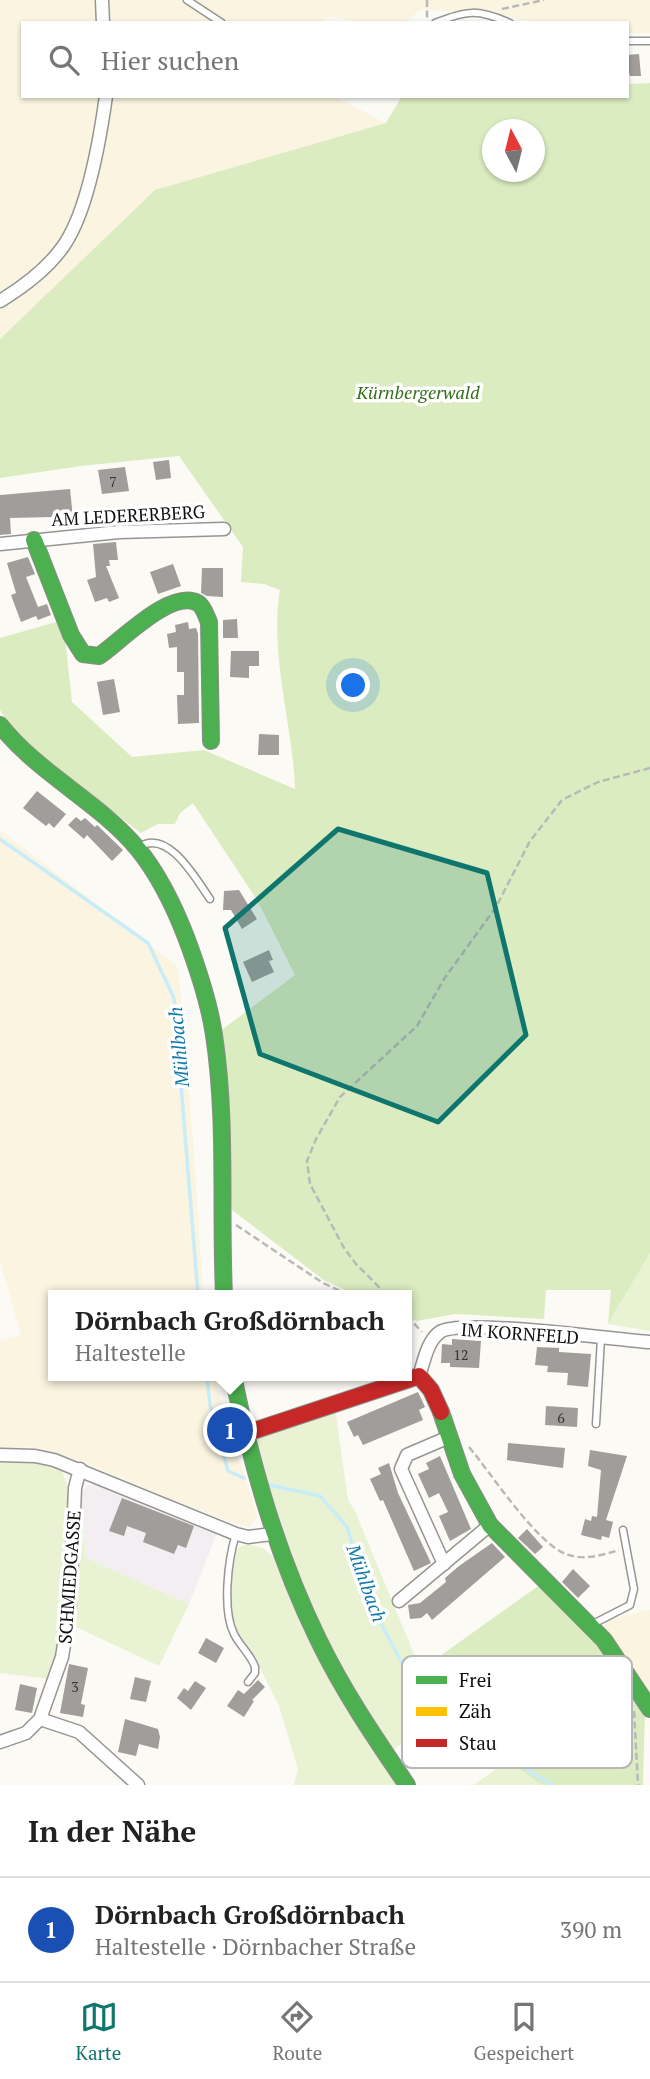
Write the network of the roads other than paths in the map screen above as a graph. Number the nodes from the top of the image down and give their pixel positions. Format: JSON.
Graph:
{"nodes":[{"id":1,"x":102,"y":0,"type":"edge"},
{"id":2,"x":187,"y":0,"type":"edge"},
{"id":3,"x":103,"y":21,"type":"edge"},
{"id":4,"x":219,"y":21,"type":"edge"},
{"id":5,"x":441,"y":21,"type":"edge"},
{"id":6,"x":506,"y":21,"type":"edge"},
{"id":7,"x":629,"y":41,"type":"edge"},
{"id":8,"x":650,"y":41,"type":"edge"},
{"id":9,"x":106,"y":98,"type":"edge"},
{"id":10,"x":0,"y":301,"type":"edge"},
{"id":11,"x":224,"y":529,"type":"dead end"},
{"id":12,"x":34,"y":540,"type":"junction"},
{"id":13,"x":0,"y":544,"type":"edge"},
{"id":14,"x":0,"y":725,"type":"edge"},
{"id":15,"x":211,"y":741,"type":"dead end"},
{"id":16,"x":137,"y":848,"type":"junction"},
{"id":17,"x":211,"y":899,"type":"dead end"},
{"id":18,"x":224,"y":1290,"type":"edge"},
{"id":19,"x":601,"y":1338,"type":"junction"},
{"id":20,"x":650,"y":1342,"type":"edge"},
{"id":21,"x":419,"y":1376,"type":"junction"},
{"id":22,"x":412,"y":1378,"type":"edge"},
{"id":23,"x":234,"y":1381,"type":"edge"},
{"id":24,"x":401,"y":1381,"type":"edge"},
{"id":25,"x":596,"y":1424,"type":"dead end"},
{"id":26,"x":244,"y":1434,"type":"junction"},
{"id":27,"x":450,"y":1442,"type":"junction"},
{"id":28,"x":0,"y":1455,"type":"edge"},
{"id":29,"x":80,"y":1469,"type":"junction"},
{"id":30,"x":490,"y":1525,"type":"junction"},
{"id":31,"x":623,"y":1530,"type":"dead end"},
{"id":32,"x":236,"y":1534,"type":"junction"},
{"id":33,"x":272,"y":1534,"type":"junction"},
{"id":34,"x":444,"y":1563,"type":"junction"},
{"id":35,"x":399,"y":1601,"type":"dead end"},
{"id":36,"x":589,"y":1626,"type":"junction"},
{"id":37,"x":615,"y":1656,"type":"edge"},
{"id":38,"x":248,"y":1682,"type":"dead end"},
{"id":39,"x":632,"y":1687,"type":"edge"},
{"id":40,"x":642,"y":1707,"type":"edge"},
{"id":41,"x":40,"y":1719,"type":"junction"},
{"id":42,"x":0,"y":1742,"type":"edge"},
{"id":43,"x":138,"y":1785,"type":"edge"},
{"id":44,"x":407,"y":1785,"type":"edge"}],
"edges":[{"from":1,"to":3,"type":"street"},
{"from":2,"to":4,"type":"lane"},
{"from":5,"to":6,"type":"lane"},
{"from":7,"to":8,"type":"lane"},
{"from":9,"to":10,"type":"street"},
{"from":11,"to":12,"type":"street","name":"AM LEDERERBERG"},
{"from":12,"to":13,"type":"street","name":"AM LEDERERBERG"},
{"from":12,"to":15,"type":"street","name":"AM LEDERERBERG"},
{"from":14,"to":16,"type":"street"},
{"from":16,"to":17,"type":"lane"},
{"from":16,"to":18,"type":"street"},
{"from":19,"to":20,"type":"street","name":"IM KORNFELD"},
{"from":19,"to":21,"type":"street","name":"IM KORNFELD"},
{"from":19,"to":25,"type":"lane"},
{"from":21,"to":22,"type":"street"},
{"from":21,"to":27,"type":"street"},
{"from":23,"to":26,"type":"street"},
{"from":24,"to":26,"type":"street"},
{"from":26,"to":33,"type":"street"},
{"from":27,"to":30,"type":"street"},
{"from":27,"to":34,"type":"street"},
{"from":28,"to":29,"type":"street"},
{"from":29,"to":32,"type":"street"},
{"from":29,"to":41,"type":"street","name":"SCHMIEDGASSE"},
{"from":30,"to":34,"type":"street"},
{"from":30,"to":36,"type":"street"},
{"from":31,"to":36,"type":"lane"},
{"from":32,"to":33,"type":"street"},
{"from":32,"to":38,"type":"lane"},
{"from":33,"to":44,"type":"street"},
{"from":34,"to":35,"type":"street"},
{"from":36,"to":37,"type":"street"},
{"from":39,"to":40,"type":"street"},
{"from":41,"to":42,"type":"street"},
{"from":41,"to":43,"type":"street"}]}
